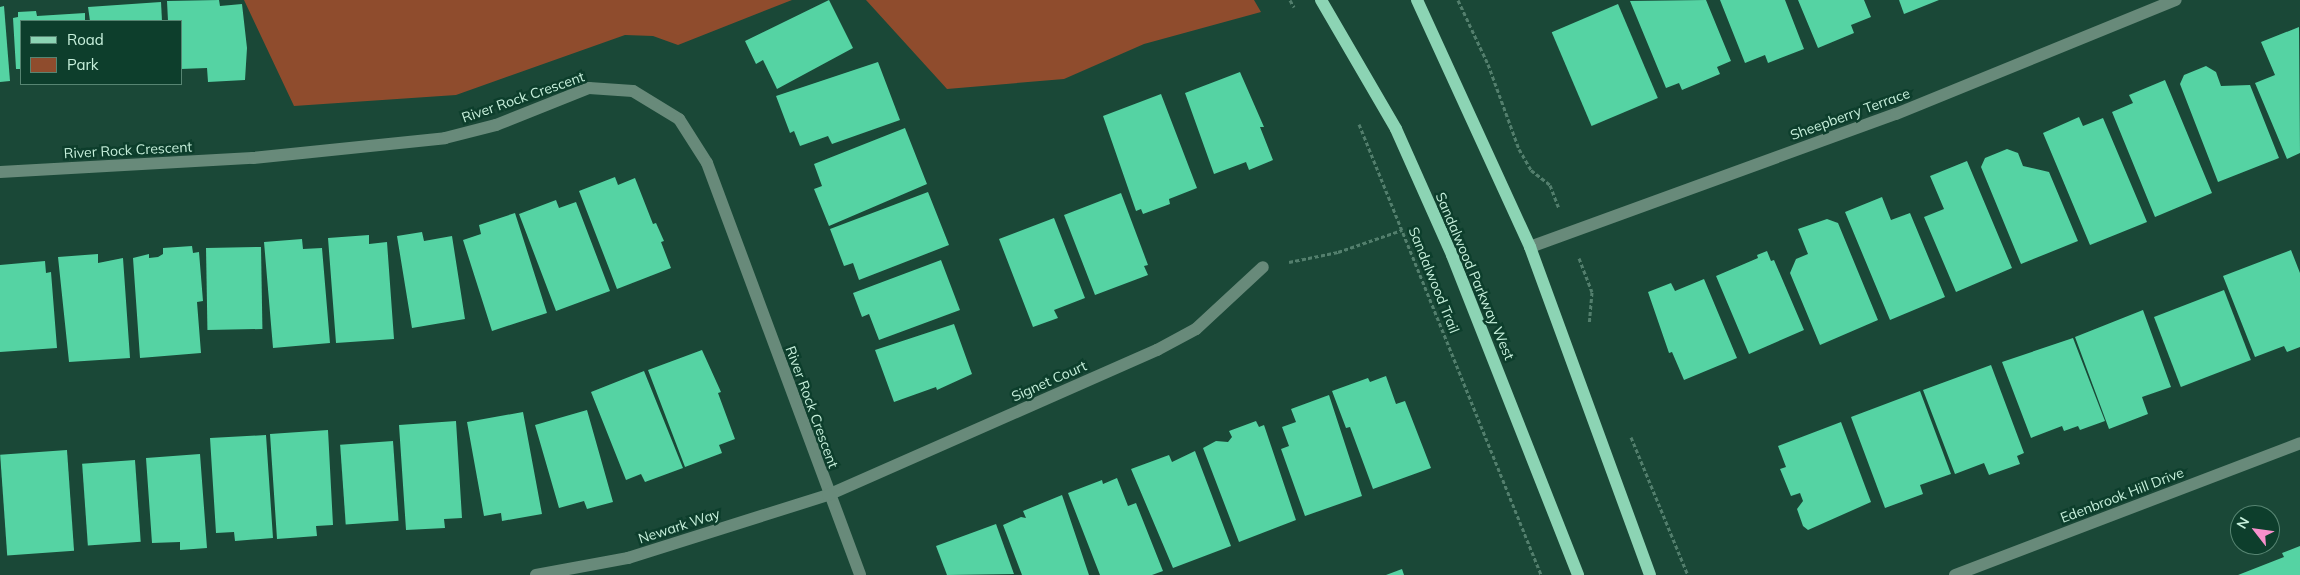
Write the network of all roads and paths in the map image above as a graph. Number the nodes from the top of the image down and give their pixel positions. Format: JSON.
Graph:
{"nodes":[{"id":1,"x":1290,"y":0,"type":"edge"},
{"id":2,"x":1321,"y":0,"type":"edge"},
{"id":3,"x":1417,"y":0,"type":"edge"},
{"id":4,"x":1458,"y":0,"type":"edge"},
{"id":5,"x":2176,"y":0,"type":"edge"},
{"id":6,"x":1295,"y":9,"type":"dead end"},
{"id":7,"x":1358,"y":121,"type":"dead end"},
{"id":8,"x":0,"y":172,"type":"edge"},
{"id":9,"x":1402,"y":230,"type":"junction"},
{"id":10,"x":1569,"y":232,"type":"junction"},
{"id":11,"x":1530,"y":247,"type":"junction"},
{"id":12,"x":1263,"y":267,"type":"joint"},
{"id":13,"x":1590,"y":334,"type":"dead end"},
{"id":14,"x":1630,"y":434,"type":"dead end"},
{"id":15,"x":2300,"y":443,"type":"edge"},
{"id":16,"x":828,"y":494,"type":"junction"},
{"id":17,"x":536,"y":575,"type":"edge"},
{"id":18,"x":860,"y":575,"type":"edge"},
{"id":19,"x":1541,"y":575,"type":"edge"},
{"id":20,"x":1578,"y":575,"type":"edge"},
{"id":21,"x":1650,"y":575,"type":"edge"},
{"id":22,"x":1688,"y":575,"type":"edge"},
{"id":23,"x":1955,"y":575,"type":"edge"}],
"edges":[{"from":1,"to":6,"type":"path"},
{"from":2,"to":20,"type":"main road","name":"Sandalwood Parkway West"},
{"from":3,"to":11,"type":"main road"},
{"from":4,"to":10,"type":"path"},
{"from":5,"to":10,"type":"street","name":"Sheepberry Terrace"},
{"from":7,"to":9,"type":"path","name":"Sandalwood Trail"},
{"from":8,"to":16,"type":"street","name":"River Rock Crescent"},
{"from":9,"to":12,"type":"path"},
{"from":9,"to":19,"type":"path","name":"Sandalwood Trail"},
{"from":10,"to":11,"type":"street","name":"Sheepberry Terrace"},
{"from":10,"to":13,"type":"path"},
{"from":11,"to":21,"type":"main road"},
{"from":12,"to":16,"type":"street","name":"Signet Court"},
{"from":14,"to":22,"type":"path"},
{"from":15,"to":23,"type":"street","name":"Edenbrook Hill Drive"},
{"from":16,"to":17,"type":"street","name":"Newark Way"},
{"from":16,"to":18,"type":"street","name":"River Rock Crescent"}]}
